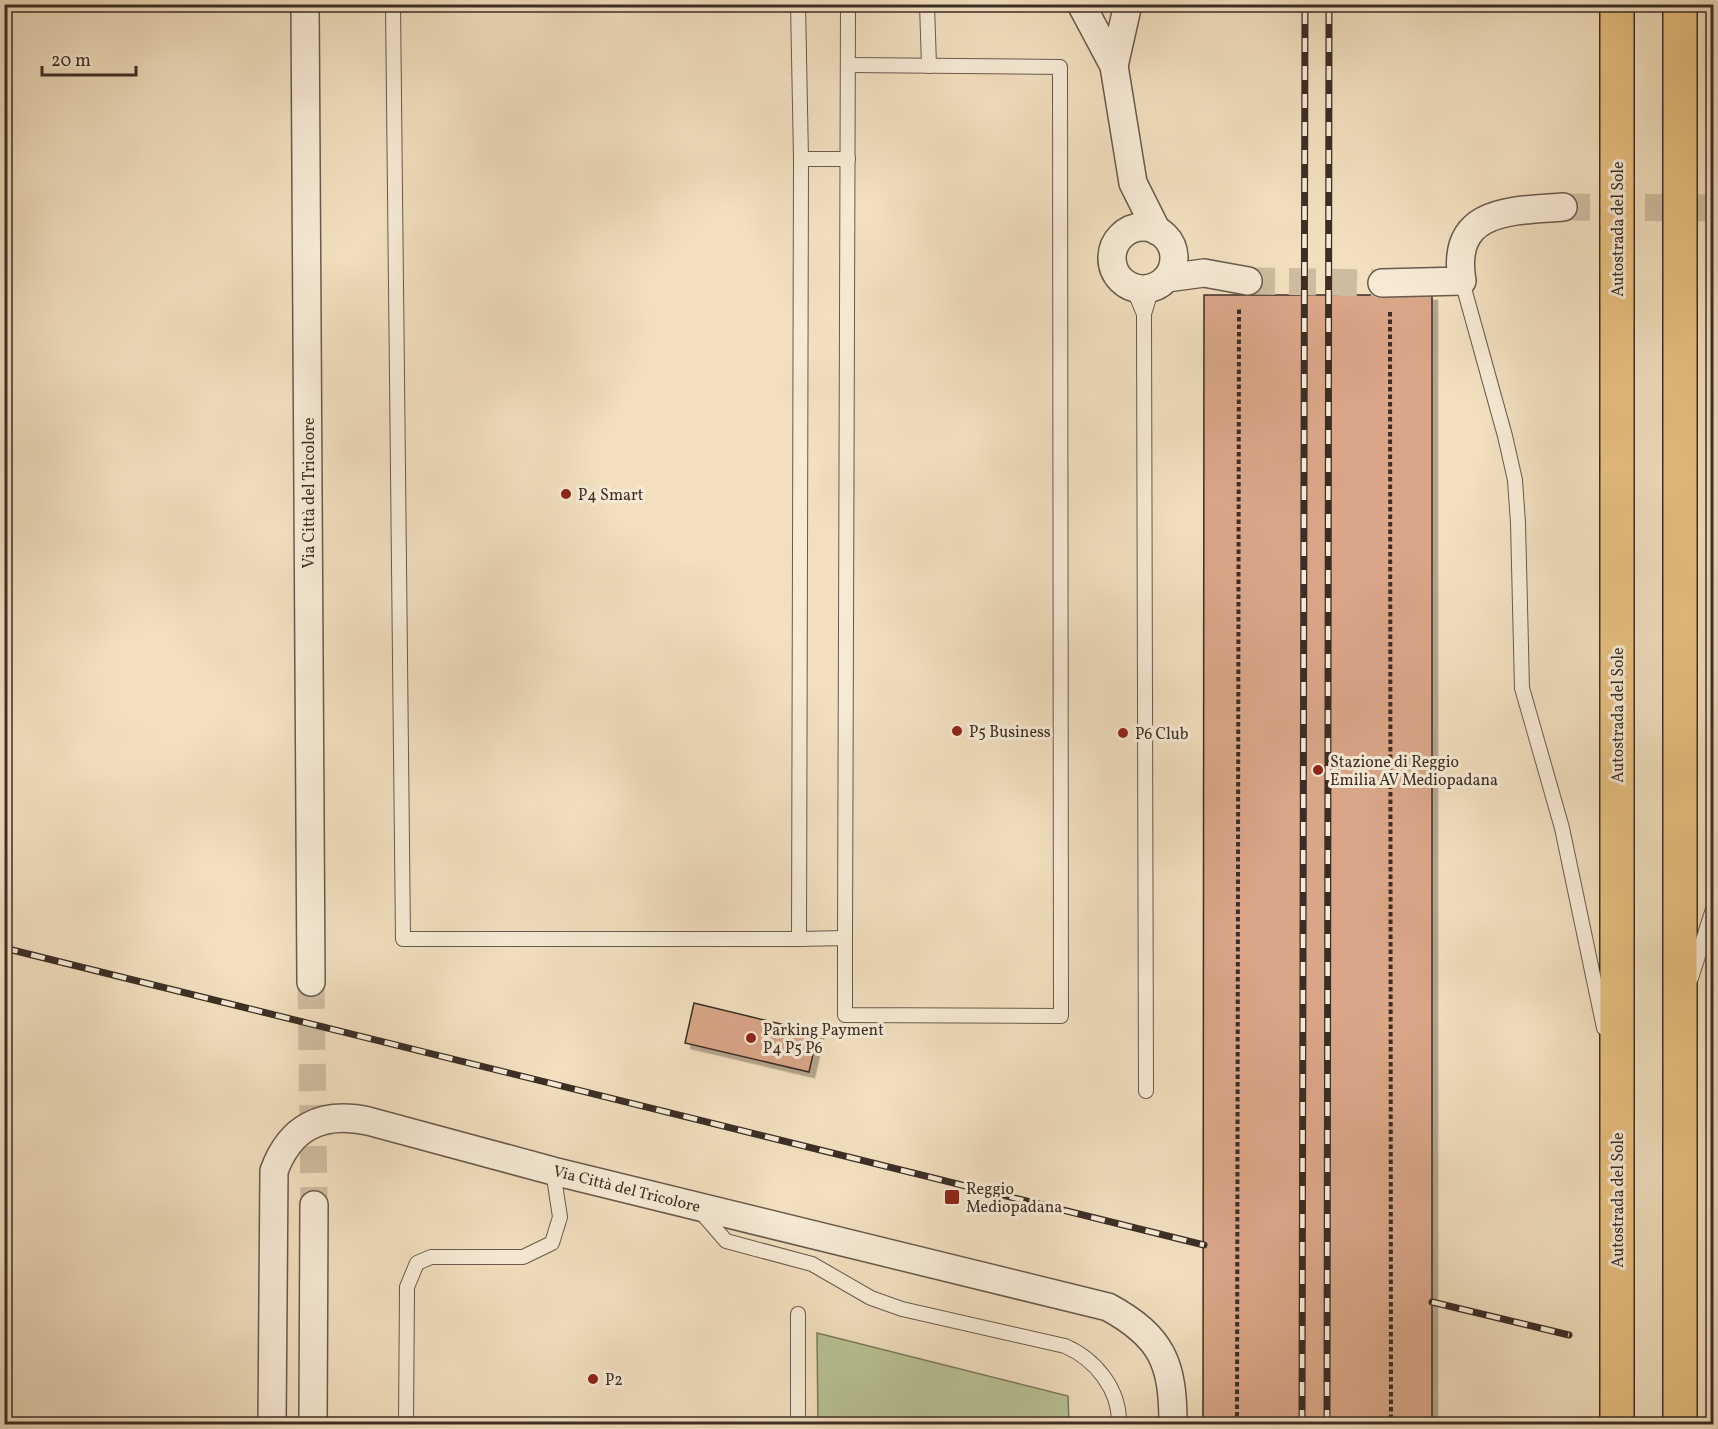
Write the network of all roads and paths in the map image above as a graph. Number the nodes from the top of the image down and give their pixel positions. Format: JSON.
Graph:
{"nodes":[{"id":1,"x":305,"y":4,"type":"edge"},
{"id":2,"x":393,"y":4,"type":"edge"},
{"id":3,"x":798,"y":4,"type":"edge"},
{"id":4,"x":848,"y":4,"type":"edge"},
{"id":5,"x":927,"y":4,"type":"edge"},
{"id":6,"x":1081,"y":4,"type":"edge"},
{"id":7,"x":1093,"y":4,"type":"edge"},
{"id":8,"x":1112,"y":4,"type":"edge"},
{"id":9,"x":1128,"y":4,"type":"edge"},
{"id":10,"x":1617,"y":4,"type":"edge"},
{"id":11,"x":1680,"y":4,"type":"edge"},
{"id":12,"x":848,"y":65,"type":"junction"},
{"id":13,"x":928,"y":66,"type":"junction"},
{"id":14,"x":1114,"y":66,"type":"junction"},
{"id":15,"x":801,"y":159,"type":"junction"},
{"id":16,"x":848,"y":159,"type":"junction"},
{"id":17,"x":1133,"y":183,"type":"junction"},
{"id":18,"x":1563,"y":207,"type":"tunnel mouth"},
{"id":19,"x":1157,"y":231,"type":"junction"},
{"id":20,"x":1123,"y":235,"type":"junction"},
{"id":21,"x":1174,"y":252,"type":"junction"},
{"id":22,"x":1204,"y":273,"type":"junction"},
{"id":23,"x":1248,"y":281,"type":"tunnel mouth"},
{"id":24,"x":1462,"y":281,"type":"junction"},
{"id":25,"x":1151,"y":285,"type":"junction"},
{"id":26,"x":1386,"y":295,"type":"joint"},
{"id":27,"x":1239,"y":307,"type":"dead end"},
{"id":28,"x":1713,"y":906,"type":"edge"},
{"id":29,"x":845,"y":938,"type":"junction"},
{"id":30,"x":799,"y":939,"type":"junction"},
{"id":31,"x":311,"y":982,"type":"tunnel mouth"},
{"id":32,"x":1680,"y":1012,"type":"junction"},
{"id":33,"x":1617,"y":1088,"type":"junction"},
{"id":34,"x":1146,"y":1091,"type":"dead end"},
{"id":35,"x":553,"y":1171,"type":"junction"},
{"id":36,"x":314,"y":1205,"type":"tunnel mouth"},
{"id":37,"x":695,"y":1205,"type":"junction"},
{"id":38,"x":798,"y":1314,"type":"dead end"},
{"id":39,"x":272,"y":1425,"type":"edge"},
{"id":40,"x":313,"y":1425,"type":"edge"},
{"id":41,"x":406,"y":1425,"type":"edge"},
{"id":42,"x":798,"y":1425,"type":"edge"},
{"id":43,"x":1119,"y":1425,"type":"edge"},
{"id":44,"x":1173,"y":1425,"type":"edge"},
{"id":45,"x":1237,"y":1425,"type":"edge"},
{"id":46,"x":1391,"y":1425,"type":"edge"},
{"id":47,"x":1617,"y":1425,"type":"edge"},
{"id":48,"x":1680,"y":1425,"type":"edge"}],
"edges":[{"from":1,"to":31,"type":"street","name":"Via Città del Tricolore"},
{"from":2,"to":30,"type":"lane"},
{"from":3,"to":15,"type":"lane"},
{"from":4,"to":12,"type":"lane"},
{"from":5,"to":13,"type":"lane"},
{"from":6,"to":14,"type":"street"},
{"from":7,"to":8,"type":"street"},
{"from":9,"to":14,"type":"street"},
{"from":10,"to":33,"type":"highway","name":"Autostrada del Sole"},
{"from":11,"to":32,"type":"highway"},
{"from":12,"to":13,"type":"lane"},
{"from":12,"to":16,"type":"lane"},
{"from":13,"to":29,"type":"lane"},
{"from":14,"to":17,"type":"street"},
{"from":15,"to":16,"type":"lane"},
{"from":15,"to":30,"type":"lane"},
{"from":16,"to":29,"type":"lane"},
{"from":17,"to":19,"type":"street"},
{"from":17,"to":20,"type":"street"},
{"from":18,"to":24,"type":"street"},
{"from":19,"to":20,"type":"street"},
{"from":19,"to":21,"type":"street"},
{"from":20,"to":25,"type":"street"},
{"from":21,"to":22,"type":"street"},
{"from":21,"to":25,"type":"street"},
{"from":22,"to":23,"type":"street"},
{"from":22,"to":25,"type":"street"},
{"from":24,"to":26,"type":"street"},
{"from":24,"to":33,"type":"lane"},
{"from":25,"to":34,"type":"lane"},
{"from":26,"to":46,"type":"path"},
{"from":27,"to":45,"type":"path"},
{"from":28,"to":32,"type":"lane"},
{"from":29,"to":30,"type":"lane"},
{"from":32,"to":48,"type":"highway"},
{"from":33,"to":47,"type":"highway","name":"Autostrada del Sole"},
{"from":35,"to":37,"type":"street","name":"Via Città del Tricolore"},
{"from":35,"to":39,"type":"street","name":"Via Città del Tricolore"},
{"from":35,"to":41,"type":"lane"},
{"from":36,"to":40,"type":"street"},
{"from":37,"to":43,"type":"lane"},
{"from":37,"to":44,"type":"street","name":"Via Città del Tricolore"},
{"from":38,"to":42,"type":"lane"}]}
